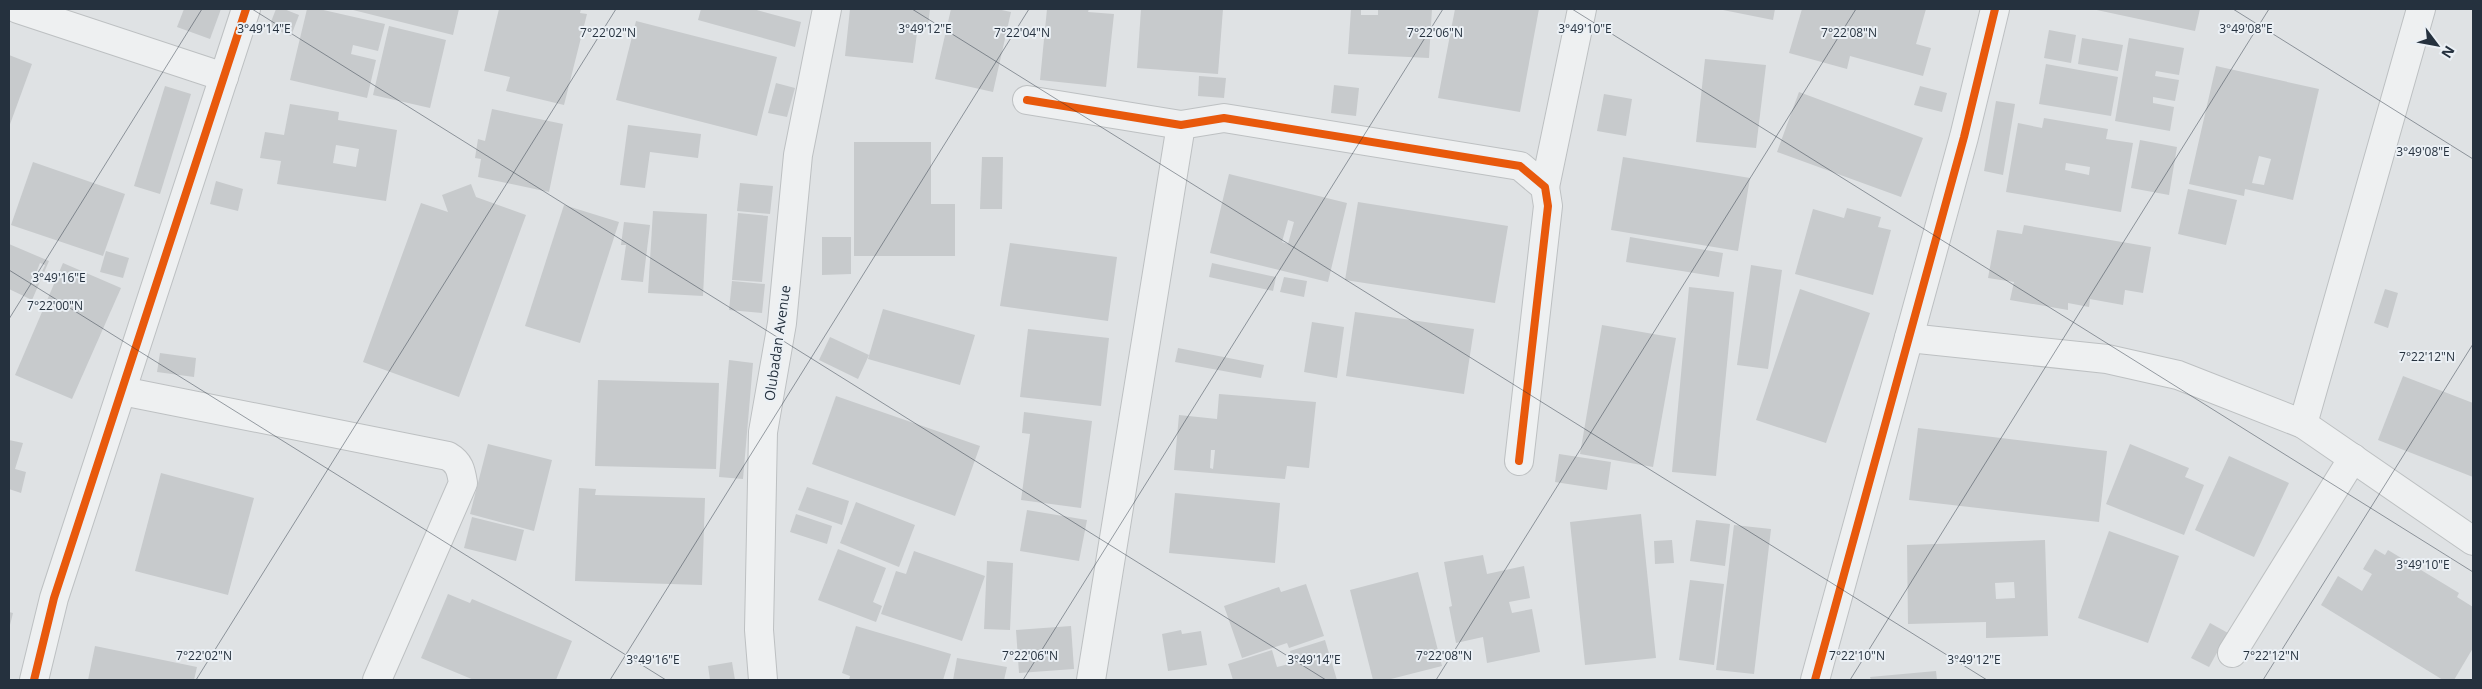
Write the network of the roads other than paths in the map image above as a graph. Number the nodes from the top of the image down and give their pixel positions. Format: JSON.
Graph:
{"nodes":[{"id":1,"x":18,"y":9,"type":"edge"},
{"id":2,"x":246,"y":9,"type":"edge"},
{"id":3,"x":827,"y":9,"type":"edge"},
{"id":4,"x":1582,"y":9,"type":"edge"},
{"id":5,"x":1996,"y":9,"type":"edge"},
{"id":6,"x":2421,"y":9,"type":"edge"},
{"id":7,"x":224,"y":77,"type":"junction"},
{"id":8,"x":1027,"y":100,"type":"dead end"},
{"id":9,"x":1181,"y":125,"type":"junction"},
{"id":10,"x":1545,"y":186,"type":"junction"},
{"id":11,"x":1909,"y":338,"type":"junction"},
{"id":12,"x":122,"y":391,"type":"junction"},
{"id":13,"x":2303,"y":424,"type":"junction"},
{"id":14,"x":2353,"y":458,"type":"junction"},
{"id":15,"x":1519,"y":461,"type":"dead end"},
{"id":16,"x":2473,"y":541,"type":"edge"},
{"id":17,"x":2232,"y":653,"type":"dead end"},
{"id":18,"x":34,"y":680,"type":"edge"},
{"id":19,"x":377,"y":680,"type":"edge"},
{"id":20,"x":763,"y":680,"type":"edge"},
{"id":21,"x":1091,"y":680,"type":"edge"},
{"id":22,"x":1815,"y":680,"type":"edge"}],
"edges":[{"from":1,"to":7,"type":"street"},
{"from":2,"to":7,"type":"street"},
{"from":3,"to":20,"type":"street","name":"Olubadan Avenue"},
{"from":4,"to":10,"type":"street"},
{"from":5,"to":11,"type":"street"},
{"from":6,"to":13,"type":"street"},
{"from":7,"to":12,"type":"street"},
{"from":8,"to":9,"type":"street"},
{"from":9,"to":10,"type":"street"},
{"from":9,"to":21,"type":"street"},
{"from":10,"to":15,"type":"street"},
{"from":11,"to":13,"type":"street"},
{"from":11,"to":22,"type":"street"},
{"from":12,"to":18,"type":"street"},
{"from":12,"to":19,"type":"street"},
{"from":13,"to":14,"type":"street"},
{"from":14,"to":16,"type":"street"},
{"from":14,"to":17,"type":"street"}]}
